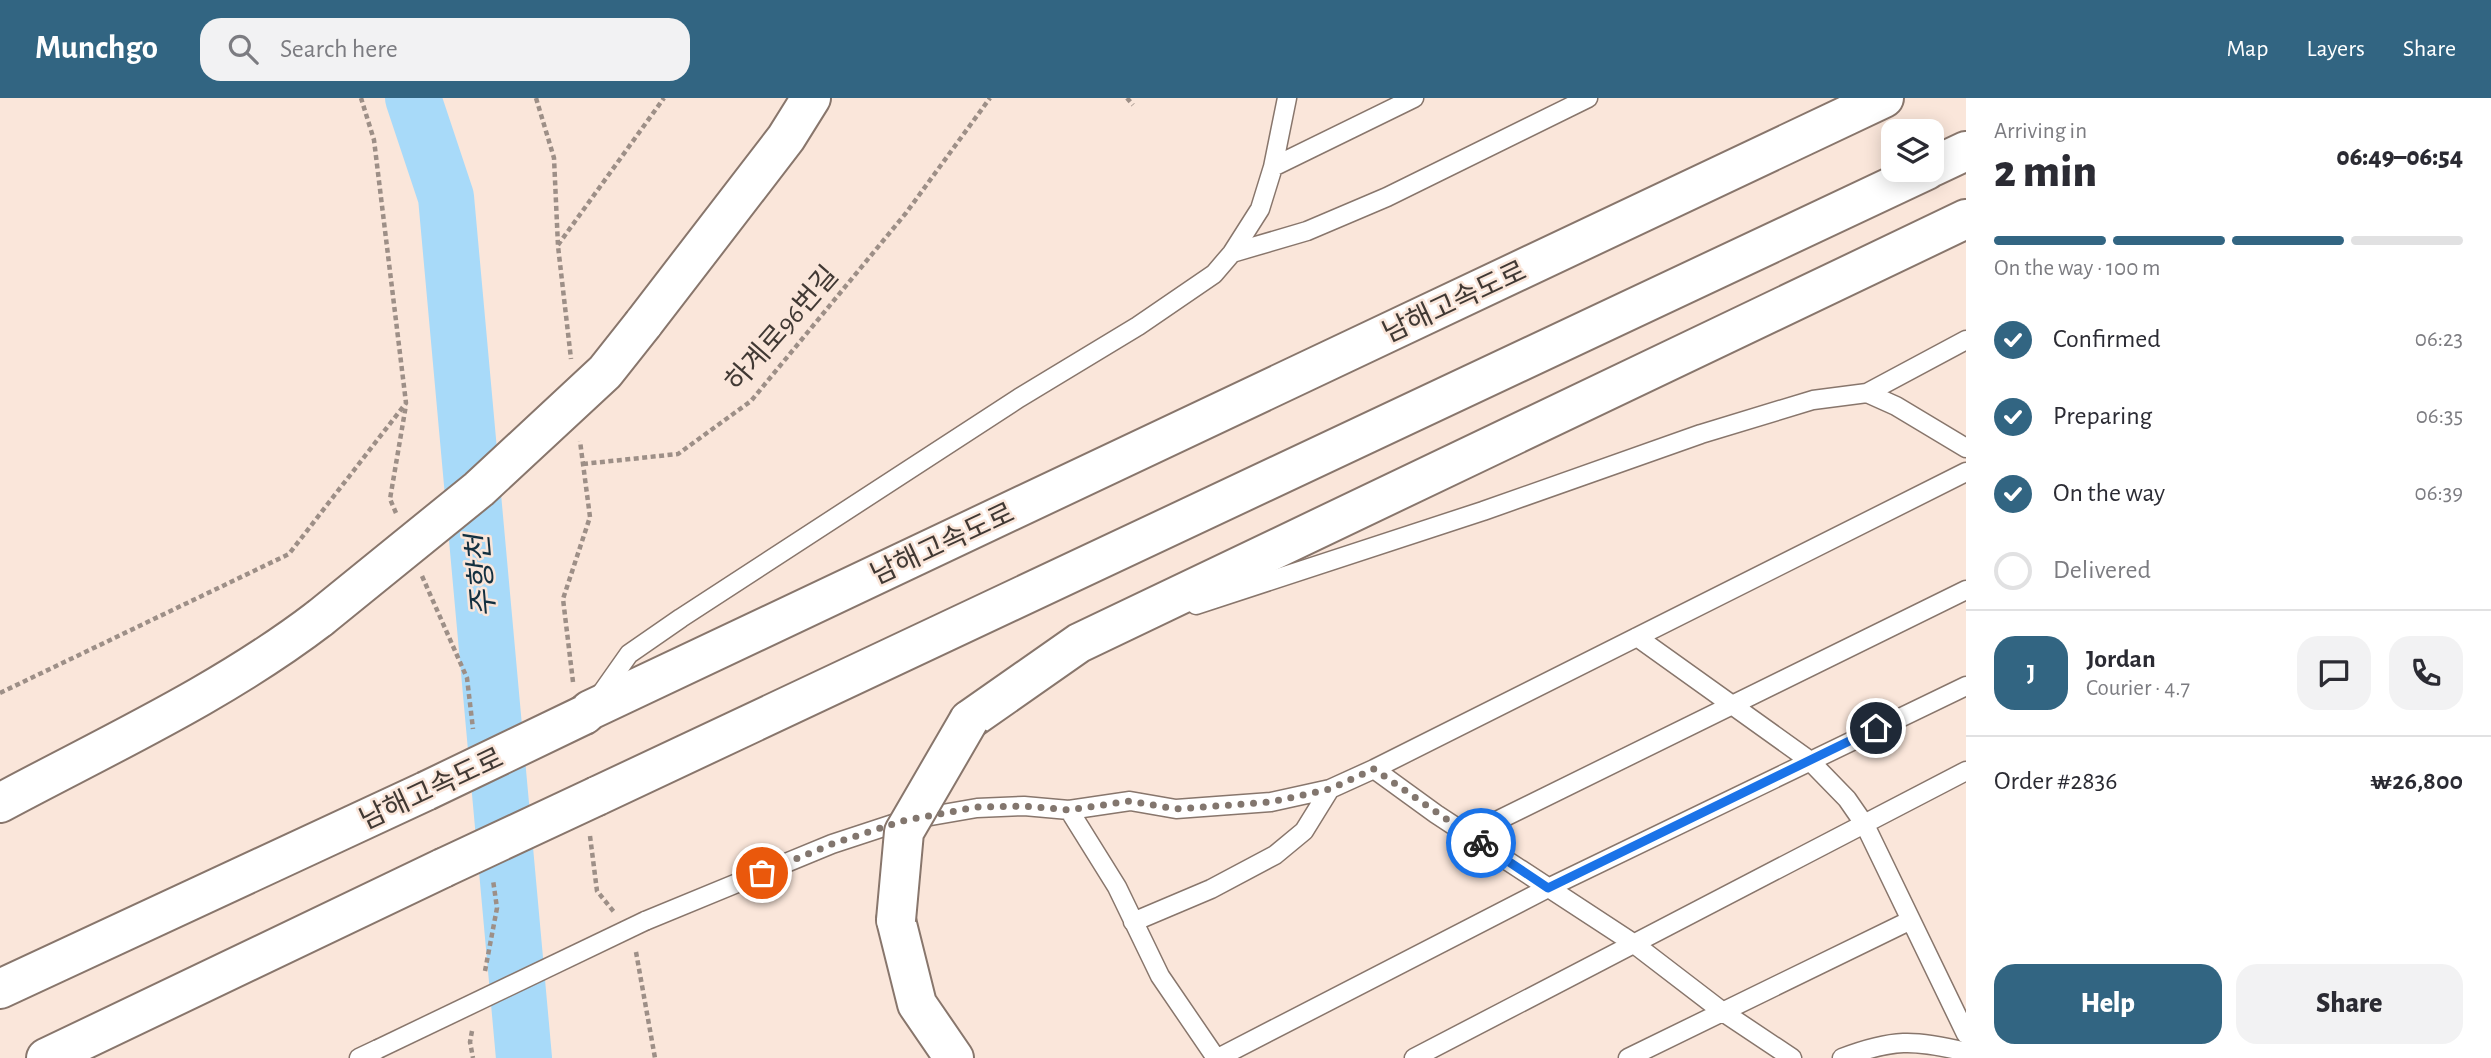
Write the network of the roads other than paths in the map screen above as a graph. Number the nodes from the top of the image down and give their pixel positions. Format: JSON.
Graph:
{"nodes":[{"id":1,"x":811,"y":98,"type":"edge"},
{"id":2,"x":1287,"y":98,"type":"edge"},
{"id":3,"x":1414,"y":98,"type":"edge"},
{"id":4,"x":1588,"y":98,"type":"edge"},
{"id":5,"x":1884,"y":98,"type":"edge"},
{"id":6,"x":1966,"y":151,"type":"edge"},
{"id":7,"x":1944,"y":161,"type":"edge"},
{"id":8,"x":1273,"y":167,"type":"junction"},
{"id":9,"x":1902,"y":182,"type":"edge"},
{"id":10,"x":1966,"y":219,"type":"edge"},
{"id":11,"x":1232,"y":253,"type":"junction"},
{"id":12,"x":1966,"y":340,"type":"edge"},
{"id":13,"x":1867,"y":393,"type":"junction"},
{"id":14,"x":1966,"y":448,"type":"edge"},
{"id":15,"x":1966,"y":472,"type":"edge"},
{"id":16,"x":1966,"y":590,"type":"edge"},
{"id":17,"x":1637,"y":637,"type":"junction"},
{"id":18,"x":1079,"y":643,"type":"junction"},
{"id":19,"x":1966,"y":686,"type":"edge"},
{"id":20,"x":1732,"y":705,"type":"junction"},
{"id":21,"x":587,"y":712,"type":"junction"},
{"id":22,"x":1809,"y":760,"type":"junction"},
{"id":23,"x":1374,"y":769,"type":"junction"},
{"id":24,"x":1966,"y":771,"type":"edge"},
{"id":25,"x":1330,"y":789,"type":"junction"},
{"id":26,"x":0,"y":803,"type":"edge"},
{"id":27,"x":1069,"y":810,"type":"junction"},
{"id":28,"x":1865,"y":825,"type":"junction"},
{"id":29,"x":1468,"y":835,"type":"junction"},
{"id":30,"x":1548,"y":888,"type":"junction"},
{"id":31,"x":1910,"y":920,"type":"junction"},
{"id":32,"x":1133,"y":922,"type":"junction"},
{"id":33,"x":1633,"y":943,"type":"junction"},
{"id":34,"x":0,"y":989,"type":"edge"},
{"id":35,"x":1723,"y":1012,"type":"junction"},
{"id":36,"x":1966,"y":1034,"type":"edge"},
{"id":37,"x":1966,"y":1052,"type":"edge"},
{"id":38,"x":46,"y":1058,"type":"edge"},
{"id":39,"x":359,"y":1058,"type":"edge"},
{"id":40,"x":954,"y":1058,"type":"edge"},
{"id":41,"x":1217,"y":1058,"type":"edge"},
{"id":42,"x":1415,"y":1058,"type":"edge"},
{"id":43,"x":1628,"y":1058,"type":"edge"},
{"id":44,"x":1792,"y":1058,"type":"edge"},
{"id":45,"x":1842,"y":1058,"type":"edge"}],
"edges":[{"from":1,"to":26,"type":"highway","bridge":true},
{"from":2,"to":8,"type":"lane"},
{"from":3,"to":8,"type":"lane"},
{"from":4,"to":11,"type":"lane"},
{"from":5,"to":21,"type":"highway","name":"남해고속도로"},
{"from":6,"to":7,"type":"highway"},
{"from":8,"to":11,"type":"lane"},
{"from":9,"to":38,"type":"highway","bridge":true},
{"from":10,"to":18,"type":"highway"},
{"from":11,"to":21,"type":"lane"},
{"from":12,"to":13,"type":"lane"},
{"from":13,"to":14,"type":"lane"},
{"from":13,"to":18,"type":"lane"},
{"from":15,"to":17,"type":"lane"},
{"from":16,"to":20,"type":"lane"},
{"from":17,"to":20,"type":"lane"},
{"from":17,"to":23,"type":"lane"},
{"from":18,"to":40,"type":"highway","bridge":true},
{"from":19,"to":22,"type":"lane"},
{"from":20,"to":22,"type":"lane"},
{"from":20,"to":29,"type":"lane"},
{"from":21,"to":34,"type":"highway","name":"남해고속도로","bridge":true},
{"from":22,"to":28,"type":"lane"},
{"from":22,"to":30,"type":"lane"},
{"from":23,"to":25,"type":"lane"},
{"from":23,"to":29,"type":"lane"},
{"from":24,"to":28,"type":"lane"},
{"from":25,"to":27,"type":"lane"},
{"from":25,"to":32,"type":"lane"},
{"from":27,"to":32,"type":"lane"},
{"from":27,"to":39,"type":"lane","bridge":true},
{"from":28,"to":31,"type":"lane"},
{"from":28,"to":33,"type":"lane"},
{"from":29,"to":30,"type":"lane"},
{"from":30,"to":33,"type":"lane"},
{"from":30,"to":41,"type":"lane"},
{"from":31,"to":35,"type":"lane"},
{"from":31,"to":36,"type":"lane"},
{"from":32,"to":41,"type":"lane"},
{"from":33,"to":35,"type":"lane"},
{"from":33,"to":42,"type":"lane"},
{"from":35,"to":43,"type":"lane"},
{"from":35,"to":44,"type":"lane"},
{"from":37,"to":45,"type":"lane"}]}
